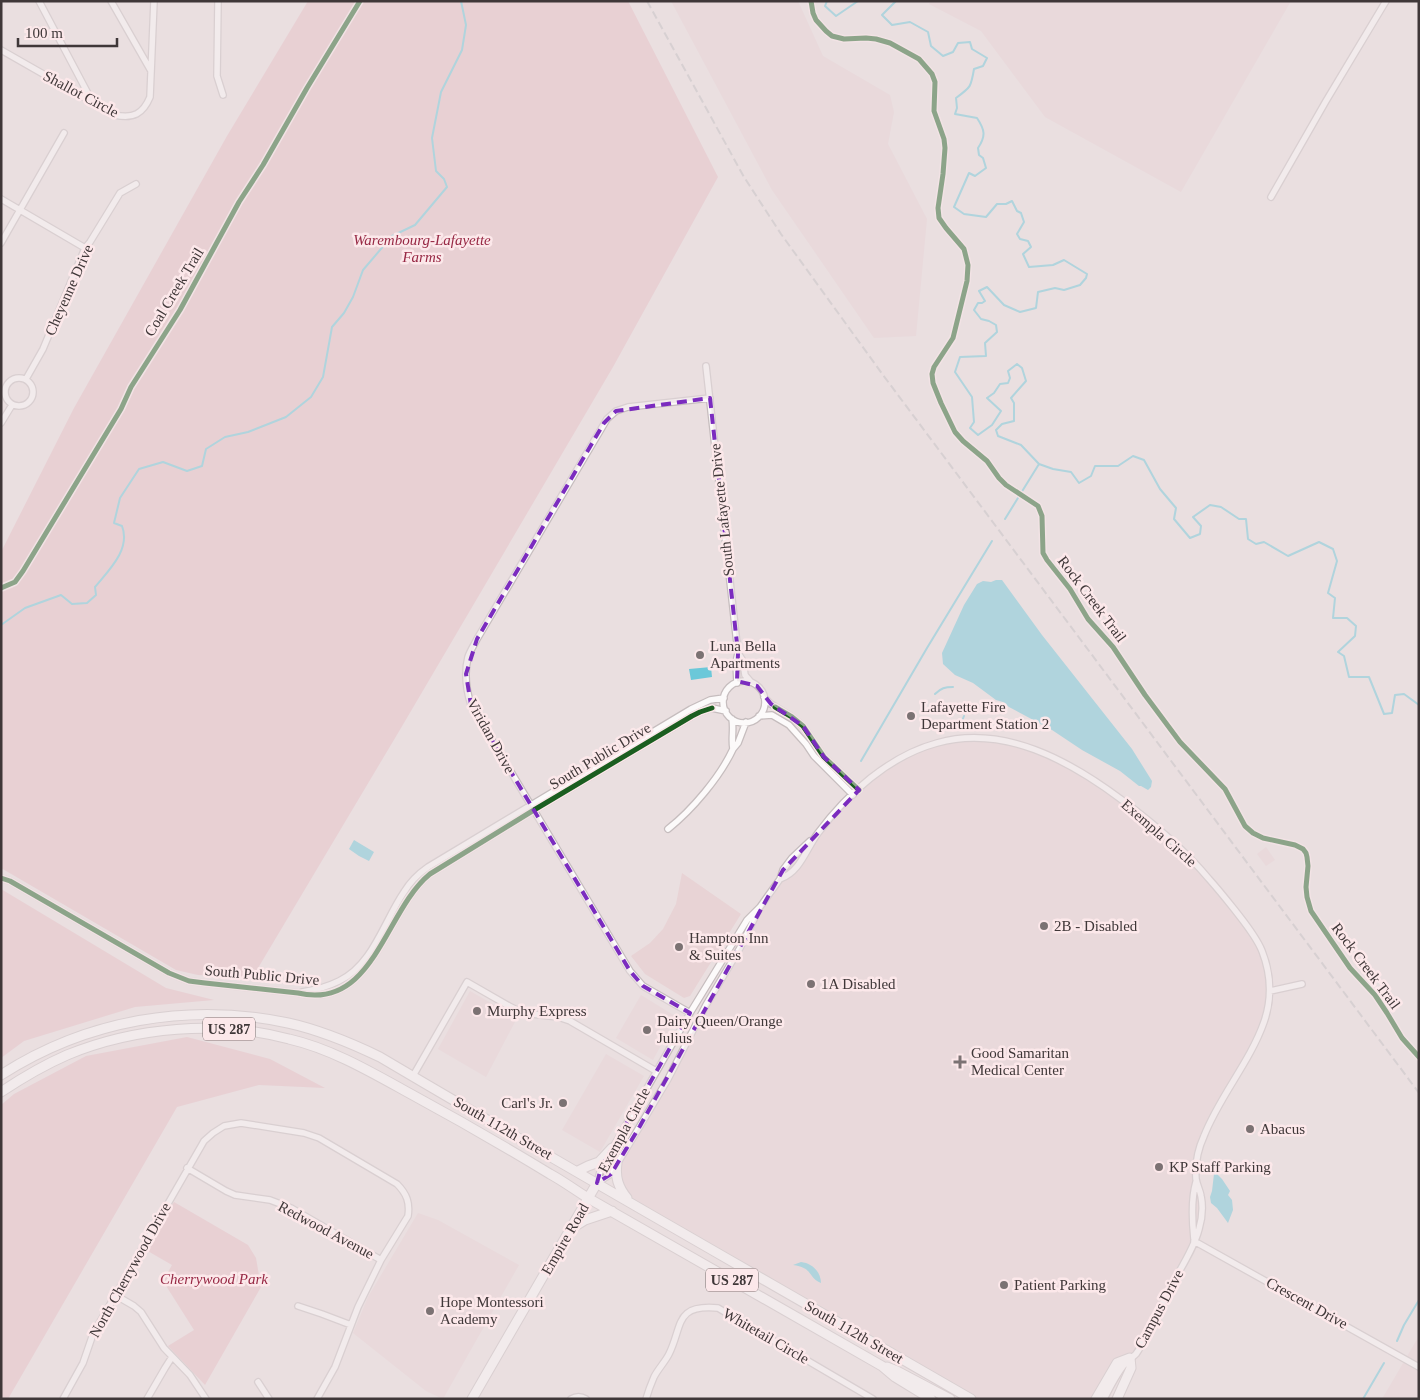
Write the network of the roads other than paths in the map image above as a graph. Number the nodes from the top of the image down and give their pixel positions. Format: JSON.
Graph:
{"nodes":[{"id":1,"x":39,"y":1,"type":"edge"},
{"id":2,"x":111,"y":1,"type":"edge"},
{"id":3,"x":154,"y":1,"type":"edge"},
{"id":4,"x":218,"y":1,"type":"edge"},
{"id":5,"x":1386,"y":1,"type":"edge"},
{"id":6,"x":1,"y":50,"type":"edge"},
{"id":7,"x":152,"y":73,"type":"junction"},
{"id":8,"x":223,"y":95,"type":"dead end"},
{"id":9,"x":93,"y":103,"type":"junction"},
{"id":10,"x":64,"y":133,"type":"dead end"},
{"id":11,"x":136,"y":184,"type":"dead end"},
{"id":12,"x":1271,"y":197,"type":"dead end"},
{"id":13,"x":1,"y":199,"type":"edge"},
{"id":14,"x":20,"y":210,"type":"junction"},
{"id":15,"x":1,"y":243,"type":"edge"},
{"id":16,"x":85,"y":248,"type":"junction"},
{"id":17,"x":706,"y":366,"type":"dead end"},
{"id":18,"x":26,"y":379,"type":"junction"},
{"id":19,"x":4,"y":382,"type":"edge"},
{"id":20,"x":710,"y":398,"type":"junction"},
{"id":21,"x":12,"y":404,"type":"junction"},
{"id":22,"x":1,"y":424,"type":"edge"},
{"id":23,"x":738,"y":654,"type":"junction"},
{"id":24,"x":751,"y":682,"type":"junction"},
{"id":25,"x":737,"y":683,"type":"junction"},
{"id":26,"x":764,"y":697,"type":"junction"},
{"id":27,"x":724,"y":698,"type":"junction"},
{"id":28,"x":726,"y":711,"type":"junction"},
{"id":29,"x":759,"y":716,"type":"junction"},
{"id":30,"x":732,"y":719,"type":"junction"},
{"id":31,"x":746,"y":722,"type":"junction"},
{"id":32,"x":733,"y":749,"type":"junction"},
{"id":33,"x":859,"y":790,"type":"junction"},
{"id":34,"x":853,"y":795,"type":"junction"},
{"id":35,"x":532,"y":807,"type":"junction"},
{"id":36,"x":668,"y":829,"type":"dead end"},
{"id":37,"x":1,"y":878,"type":"edge"},
{"id":38,"x":760,"y":907,"type":"junction"},
{"id":39,"x":1302,"y":984,"type":"dead end"},
{"id":40,"x":1270,"y":991,"type":"junction"},
{"id":41,"x":690,"y":1014,"type":"junction"},
{"id":42,"x":656,"y":1071,"type":"junction"},
{"id":43,"x":1,"y":1075,"type":"edge"},
{"id":44,"x":413,"y":1076,"type":"junction"},
{"id":45,"x":1,"y":1092,"type":"edge"},
{"id":46,"x":612,"y":1148,"type":"junction"},
{"id":47,"x":618,"y":1163,"type":"junction"},
{"id":48,"x":187,"y":1168,"type":"junction"},
{"id":49,"x":578,"y":1171,"type":"junction"},
{"id":50,"x":597,"y":1183,"type":"junction"},
{"id":51,"x":588,"y":1198,"type":"junction"},
{"id":52,"x":631,"y":1202,"type":"junction"},
{"id":53,"x":612,"y":1211,"type":"junction"},
{"id":54,"x":570,"y":1230,"type":"junction"},
{"id":55,"x":1194,"y":1241,"type":"junction"},
{"id":56,"x":381,"y":1260,"type":"junction"},
{"id":57,"x":115,"y":1295,"type":"junction"},
{"id":58,"x":298,"y":1306,"type":"dead end"},
{"id":59,"x":351,"y":1325,"type":"junction"},
{"id":60,"x":172,"y":1357,"type":"junction"},
{"id":61,"x":1130,"y":1358,"type":"junction"},
{"id":62,"x":882,"y":1366,"type":"junction"},
{"id":63,"x":1419,"y":1367,"type":"edge"},
{"id":64,"x":258,"y":1382,"type":"dead end"},
{"id":65,"x":63,"y":1399,"type":"edge"},
{"id":66,"x":147,"y":1399,"type":"edge"},
{"id":67,"x":206,"y":1399,"type":"edge"},
{"id":68,"x":269,"y":1399,"type":"edge"},
{"id":69,"x":317,"y":1399,"type":"edge"},
{"id":70,"x":472,"y":1399,"type":"edge"},
{"id":71,"x":571,"y":1399,"type":"edge"},
{"id":72,"x":586,"y":1399,"type":"edge"},
{"id":73,"x":646,"y":1399,"type":"edge"},
{"id":74,"x":873,"y":1399,"type":"edge"},
{"id":75,"x":931,"y":1399,"type":"edge"},
{"id":76,"x":950,"y":1399,"type":"edge"},
{"id":77,"x":971,"y":1399,"type":"edge"},
{"id":78,"x":1096,"y":1399,"type":"edge"},
{"id":79,"x":1104,"y":1399,"type":"edge"},
{"id":80,"x":1117,"y":1399,"type":"edge"}],
"edges":[{"from":1,"to":9,"type":"street"},
{"from":2,"to":7,"type":"street"},
{"from":3,"to":7,"type":"street","name":"Shallot Circle"},
{"from":4,"to":8,"type":"street"},
{"from":5,"to":12,"type":"street"},
{"from":6,"to":9,"type":"street","name":"Shallot Circle"},
{"from":7,"to":9,"type":"street","name":"Shallot Circle"},
{"from":10,"to":14,"type":"street"},
{"from":11,"to":16,"type":"street","name":"Cheyenne Drive"},
{"from":13,"to":14,"type":"street"},
{"from":14,"to":15,"type":"street"},
{"from":14,"to":16,"type":"street"},
{"from":16,"to":18,"type":"street","name":"Cheyenne Drive"},
{"from":17,"to":20,"type":"street","name":"South Lafayette Drive"},
{"from":18,"to":19,"type":"street"},
{"from":18,"to":21,"type":"street"},
{"from":19,"to":21,"type":"street"},
{"from":20,"to":23,"type":"street","name":"South Lafayette Drive"},
{"from":20,"to":35,"type":"street","name":"Viridan Drive"},
{"from":21,"to":22,"type":"street"},
{"from":23,"to":24,"type":"street","name":"South Lafayette Drive"},
{"from":23,"to":25,"type":"street","name":"South Lafayette Drive"},
{"from":24,"to":25,"type":"street"},
{"from":24,"to":26,"type":"street"},
{"from":25,"to":27,"type":"street"},
{"from":26,"to":29,"type":"street"},
{"from":26,"to":33,"type":"street"},
{"from":27,"to":28,"type":"street"},
{"from":27,"to":35,"type":"street","name":"South Public Drive"},
{"from":28,"to":30,"type":"street"},
{"from":28,"to":35,"type":"street","name":"South Public Drive"},
{"from":29,"to":31,"type":"street"},
{"from":29,"to":34,"type":"street"},
{"from":30,"to":31,"type":"street"},
{"from":30,"to":32,"type":"street"},
{"from":31,"to":32,"type":"street"},
{"from":32,"to":36,"type":"street"},
{"from":33,"to":34,"type":"street","name":"Exempla Circle"},
{"from":33,"to":40,"type":"street","name":"Exempla Circle"},
{"from":34,"to":38,"type":"street","name":"Exempla Circle"},
{"from":35,"to":37,"type":"street","name":"South Public Drive"},
{"from":35,"to":41,"type":"street","name":"Viridan Drive"},
{"from":38,"to":41,"type":"street","name":"Exempla Circle"},
{"from":38,"to":47,"type":"street","name":"Exempla Circle"},
{"from":39,"to":40,"type":"street"},
{"from":40,"to":55,"type":"street","name":"Exempla Circle"},
{"from":41,"to":42,"type":"street","name":"Exempla Circle"},
{"from":42,"to":44,"type":"street"},
{"from":42,"to":46,"type":"street","name":"Exempla Circle"},
{"from":43,"to":44,"type":"main road","name":"South 112th Street","number":"US 287"},
{"from":44,"to":49,"type":"main road","name":"South 112th Street","number":"US 287"},
{"from":45,"to":51,"type":"main road","name":"South 112th Street","number":"US 287"},
{"from":46,"to":49,"type":"main road"},
{"from":46,"to":50,"type":"street","name":"Exempla Circle"},
{"from":47,"to":50,"type":"street","name":"Exempla Circle"},
{"from":47,"to":52,"type":"main road"},
{"from":48,"to":56,"type":"street","name":"Redwood Avenue"},
{"from":48,"to":56,"type":"street","name":"North Cherrywood Drive"},
{"from":48,"to":57,"type":"street","name":"North Cherrywood Drive"},
{"from":49,"to":50,"type":"main road","name":"South 112th Street","number":"US 287"},
{"from":50,"to":51,"type":"main road","name":"Empire Road"},
{"from":50,"to":52,"type":"main road","name":"South 112th Street","number":"US 287"},
{"from":51,"to":53,"type":"main road","name":"South 112th Street","number":"US 287"},
{"from":51,"to":54,"type":"main road","name":"Empire Road"},
{"from":52,"to":77,"type":"main road","name":"South 112th Street","number":"US 287"},
{"from":53,"to":54,"type":"main road"},
{"from":53,"to":62,"type":"main road","name":"South 112th Street","number":"US 287"},
{"from":54,"to":70,"type":"main road","name":"Empire Road"},
{"from":55,"to":61,"type":"street","name":"Campus Drive"},
{"from":55,"to":63,"type":"street","name":"Crescent Drive"},
{"from":56,"to":59,"type":"street","name":"North Cherrywood Drive"},
{"from":57,"to":60,"type":"street"},
{"from":57,"to":65,"type":"street","name":"North Cherrywood Drive"},
{"from":58,"to":59,"type":"street"},
{"from":59,"to":69,"type":"street","name":"North Cherrywood Drive"},
{"from":60,"to":66,"type":"street"},
{"from":60,"to":67,"type":"street"},
{"from":61,"to":78,"type":"main road"},
{"from":61,"to":79,"type":"street","name":"Campus Drive"},
{"from":61,"to":80,"type":"main road"},
{"from":62,"to":75,"type":"main road","name":"South 112th Street","number":"US 287"},
{"from":62,"to":76,"type":"main road"},
{"from":64,"to":68,"type":"street"},
{"from":71,"to":72,"type":"street"},
{"from":73,"to":74,"type":"street","name":"Whitetail Circle"}]}
